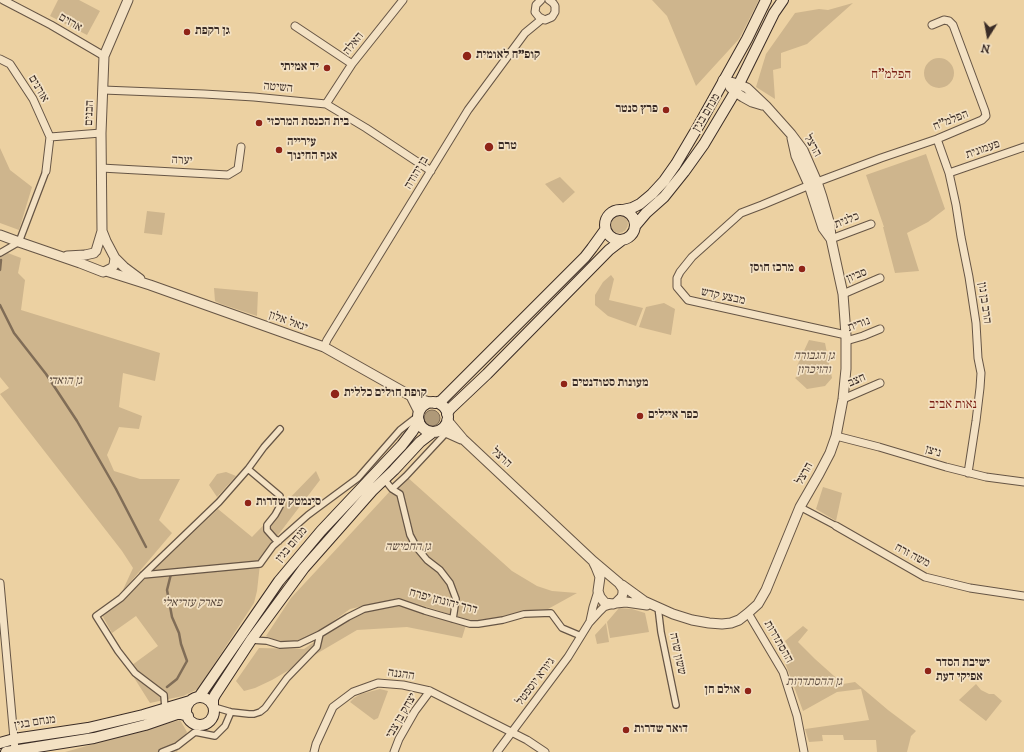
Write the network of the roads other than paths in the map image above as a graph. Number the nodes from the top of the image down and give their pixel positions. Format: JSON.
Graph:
{"nodes":[{"id":1,"x":3,"y":0,"type":"edge"},
{"id":2,"x":128,"y":0,"type":"edge"},
{"id":3,"x":403,"y":0,"type":"edge"},
{"id":4,"x":766,"y":0,"type":"edge"},
{"id":5,"x":783,"y":0,"type":"edge"},
{"id":6,"x":539,"y":1,"type":"edge"},
{"id":7,"x":553,"y":1,"type":"edge"},
{"id":8,"x":542,"y":19,"type":"junction"},
{"id":9,"x":932,"y":25,"type":"dead end"},
{"id":10,"x":295,"y":26,"type":"dead end"},
{"id":11,"x":104,"y":56,"type":"junction"},
{"id":12,"x":0,"y":58,"type":"edge"},
{"id":13,"x":352,"y":64,"type":"junction"},
{"id":14,"x":723,"y":80,"type":"junction"},
{"id":15,"x":737,"y":88,"type":"junction"},
{"id":16,"x":103,"y":90,"type":"junction"},
{"id":17,"x":326,"y":104,"type":"junction"},
{"id":18,"x":101,"y":134,"type":"junction"},
{"id":19,"x":50,"y":137,"type":"junction"},
{"id":20,"x":937,"y":139,"type":"junction"},
{"id":21,"x":240,"y":147,"type":"dead end"},
{"id":22,"x":1024,"y":147,"type":"edge"},
{"id":23,"x":101,"y":168,"type":"junction"},
{"id":24,"x":46,"y":171,"type":"joint"},
{"id":25,"x":431,"y":171,"type":"junction"},
{"id":26,"x":949,"y":173,"type":"junction"},
{"id":27,"x":813,"y":183,"type":"junction"},
{"id":28,"x":622,"y":210,"type":"junction"},
{"id":29,"x":871,"y":224,"type":"dead end"},
{"id":30,"x":635,"y":226,"type":"junction"},
{"id":31,"x":605,"y":230,"type":"junction"},
{"id":32,"x":102,"y":231,"type":"junction"},
{"id":33,"x":0,"y":235,"type":"edge"},
{"id":34,"x":831,"y":239,"type":"junction"},
{"id":35,"x":622,"y":240,"type":"junction"},
{"id":36,"x":19,"y":242,"type":"junction"},
{"id":37,"x":95,"y":252,"type":"junction"},
{"id":38,"x":0,"y":253,"type":"edge"},
{"id":39,"x":113,"y":255,"type":"junction"},
{"id":40,"x":62,"y":257,"type":"junction"},
{"id":41,"x":95,"y":268,"type":"junction"},
{"id":42,"x":106,"y":272,"type":"junction"},
{"id":43,"x":880,"y":278,"type":"dead end"},
{"id":44,"x":150,"y":285,"type":"junction"},
{"id":45,"x":843,"y":294,"type":"junction"},
{"id":46,"x":880,"y":329,"type":"dead end"},
{"id":47,"x":846,"y":338,"type":"junction"},
{"id":48,"x":324,"y":347,"type":"junction"},
{"id":49,"x":880,"y":383,"type":"dead end"},
{"id":50,"x":411,"y":396,"type":"junction"},
{"id":51,"x":843,"y":399,"type":"junction"},
{"id":52,"x":434,"y":403,"type":"junction"},
{"id":53,"x":419,"y":416,"type":"junction"},
{"id":54,"x":447,"y":417,"type":"junction"},
{"id":55,"x":280,"y":429,"type":"dead end"},
{"id":56,"x":440,"y":431,"type":"junction"},
{"id":57,"x":836,"y":436,"type":"junction"},
{"id":58,"x":462,"y":439,"type":"junction"},
{"id":59,"x":248,"y":469,"type":"junction"},
{"id":60,"x":968,"y":473,"type":"junction"},
{"id":61,"x":384,"y":479,"type":"junction"},
{"id":62,"x":1024,"y":482,"type":"edge"},
{"id":63,"x":392,"y":489,"type":"junction"},
{"id":64,"x":800,"y":507,"type":"junction"},
{"id":65,"x":836,"y":526,"type":"joint"},
{"id":66,"x":279,"y":541,"type":"junction"},
{"id":67,"x":593,"y":561,"type":"junction"},
{"id":68,"x":143,"y":575,"type":"junction"},
{"id":69,"x":0,"y":583,"type":"edge"},
{"id":70,"x":619,"y":583,"type":"junction"},
{"id":71,"x":599,"y":589,"type":"junction"},
{"id":72,"x":1024,"y":596,"type":"edge"},
{"id":73,"x":614,"y":603,"type":"junction"},
{"id":74,"x":658,"y":607,"type":"junction"},
{"id":75,"x":748,"y":613,"type":"junction"},
{"id":76,"x":453,"y":619,"type":"junction"},
{"id":77,"x":589,"y":623,"type":"junction"},
{"id":78,"x":320,"y":634,"type":"junction"},
{"id":79,"x":581,"y":636,"type":"junction"},
{"id":80,"x":251,"y":640,"type":"junction"},
{"id":81,"x":430,"y":691,"type":"junction"},
{"id":82,"x":195,"y":699,"type":"junction"},
{"id":83,"x":676,"y":705,"type":"dead end"},
{"id":84,"x":213,"y":706,"type":"junction"},
{"id":85,"x":165,"y":709,"type":"junction"},
{"id":86,"x":232,"y":712,"type":"junction"},
{"id":87,"x":188,"y":716,"type":"junction"},
{"id":88,"x":512,"y":732,"type":"junction"},
{"id":89,"x":14,"y":739,"type":"junction"},
{"id":90,"x":0,"y":743,"type":"edge"},
{"id":91,"x":11,"y":751,"type":"edge"},
{"id":92,"x":162,"y":752,"type":"edge"},
{"id":93,"x":314,"y":752,"type":"edge"},
{"id":94,"x":394,"y":752,"type":"edge"},
{"id":95,"x":497,"y":752,"type":"edge"},
{"id":96,"x":545,"y":752,"type":"edge"},
{"id":97,"x":804,"y":752,"type":"edge"}],
"edges":[{"from":1,"to":11,"type":"street","name":"ארזים"},
{"from":2,"to":11,"type":"street","name":"הבנים"},
{"from":3,"to":13,"type":"street","name":"האלה"},
{"from":4,"to":14,"type":"main road","name":"מנחם בגין"},
{"from":5,"to":15,"type":"main road","name":"מנחם בגין"},
{"from":6,"to":8,"type":"street"},
{"from":7,"to":8,"type":"street","name":"בן יהודה"},
{"from":8,"to":25,"type":"street","name":"בן יהודה"},
{"from":9,"to":20,"type":"street","name":"הפלמ\"ח"},
{"from":10,"to":13,"type":"street"},
{"from":11,"to":16,"type":"street","name":"הבנים"},
{"from":12,"to":19,"type":"street","name":"אורנים"},
{"from":13,"to":17,"type":"street","name":"האלה"},
{"from":14,"to":15,"type":"street","name":"הרצל"},
{"from":14,"to":28,"type":"main road","name":"מנחם בגין"},
{"from":15,"to":27,"type":"street","name":"הרצל"},
{"from":15,"to":30,"type":"main road","name":"מנחם בגין"},
{"from":16,"to":17,"type":"street","name":"השיטה"},
{"from":16,"to":18,"type":"street","name":"הבנים"},
{"from":17,"to":25,"type":"street","name":"השיטה"},
{"from":18,"to":19,"type":"street"},
{"from":18,"to":23,"type":"street","name":"הבנים"},
{"from":19,"to":24,"type":"street"},
{"from":20,"to":26,"type":"street","name":"הרב בן נון"},
{"from":20,"to":27,"type":"street","name":"הפלמ\"ח"},
{"from":21,"to":23,"type":"street","name":"יערה"},
{"from":22,"to":26,"type":"street","name":"פעמונית"},
{"from":23,"to":32,"type":"street","name":"הבנים"},
{"from":24,"to":36,"type":"street"},
{"from":25,"to":48,"type":"street","name":"בן יהודה"},
{"from":26,"to":60,"type":"street","name":"הרב בן נון"},
{"from":27,"to":34,"type":"street","name":"הרצל"},
{"from":27,"to":47,"type":"street","name":"מבצע קדש"},
{"from":28,"to":30,"type":"main road"},
{"from":28,"to":31,"type":"main road"},
{"from":29,"to":34,"type":"street","name":"כלנית"},
{"from":30,"to":35,"type":"main road"},
{"from":31,"to":35,"type":"main road"},
{"from":31,"to":52,"type":"main road"},
{"from":32,"to":37,"type":"street","name":"הבנים"},
{"from":32,"to":39,"type":"street","name":"הבנים"},
{"from":33,"to":36,"type":"street"},
{"from":34,"to":45,"type":"street","name":"הרצל"},
{"from":35,"to":54,"type":"main road"},
{"from":36,"to":38,"type":"street"},
{"from":36,"to":40,"type":"street"},
{"from":37,"to":39,"type":"street"},
{"from":37,"to":40,"type":"street"},
{"from":37,"to":41,"type":"street"},
{"from":39,"to":42,"type":"street"},
{"from":39,"to":44,"type":"street","name":"יגאל אלון"},
{"from":40,"to":41,"type":"street"},
{"from":41,"to":42,"type":"street"},
{"from":42,"to":44,"type":"street","name":"יגאל אלון"},
{"from":43,"to":45,"type":"street","name":"סביון"},
{"from":44,"to":48,"type":"street","name":"יגאל אלון"},
{"from":45,"to":47,"type":"street","name":"הרצל"},
{"from":46,"to":47,"type":"street","name":"נורית"},
{"from":47,"to":51,"type":"street","name":"הרצל"},
{"from":48,"to":50,"type":"street","name":"יגאל אלון"},
{"from":49,"to":51,"type":"street","name":"חצב"},
{"from":50,"to":52,"type":"street","name":"יגאל אלון"},
{"from":50,"to":53,"type":"street"},
{"from":51,"to":57,"type":"street","name":"הרצל"},
{"from":52,"to":53,"type":"main road"},
{"from":52,"to":54,"type":"main road"},
{"from":53,"to":56,"type":"main road"},
{"from":53,"to":66,"type":"street"},
{"from":53,"to":82,"type":"main road","name":"מנחם בגין"},
{"from":54,"to":56,"type":"main road"},
{"from":54,"to":58,"type":"street","name":"הרצל"},
{"from":55,"to":59,"type":"street"},
{"from":56,"to":58,"type":"street","name":"הרצל"},
{"from":56,"to":61,"type":"main road","name":"מנחם בגין"},
{"from":56,"to":63,"type":"street"},
{"from":57,"to":60,"type":"street","name":"ניצן"},
{"from":57,"to":64,"type":"street","name":"הרצל"},
{"from":58,"to":67,"type":"street","name":"הרצל"},
{"from":59,"to":66,"type":"street"},
{"from":59,"to":68,"type":"street"},
{"from":60,"to":62,"type":"street","name":"ניצן"},
{"from":61,"to":63,"type":"street"},
{"from":61,"to":80,"type":"main road","name":"מנחם בגין"},
{"from":63,"to":76,"type":"street"},
{"from":64,"to":65,"type":"street","name":"משה זרח"},
{"from":64,"to":75,"type":"street","name":"הרצל"},
{"from":65,"to":72,"type":"street","name":"משה זרח"},
{"from":66,"to":68,"type":"street"},
{"from":67,"to":70,"type":"street","name":"הרצל"},
{"from":67,"to":71,"type":"street","name":"הרצל"},
{"from":68,"to":85,"type":"street"},
{"from":69,"to":89,"type":"street"},
{"from":70,"to":71,"type":"street"},
{"from":70,"to":73,"type":"street"},
{"from":70,"to":74,"type":"street","name":"הרצל"},
{"from":71,"to":73,"type":"street"},
{"from":71,"to":77,"type":"street","name":"גיורא יוספטל"},
{"from":73,"to":74,"type":"street","name":"הרצל"},
{"from":73,"to":77,"type":"street","name":"גיורא יוספטל"},
{"from":74,"to":75,"type":"street","name":"הרצל"},
{"from":74,"to":83,"type":"street","name":"ששון שרה"},
{"from":75,"to":97,"type":"street","name":"ההסתדרות"},
{"from":76,"to":78,"type":"street","name":"דרך יהונתן יפרח"},
{"from":76,"to":79,"type":"street","name":"דרך יהונתן יפרח"},
{"from":77,"to":79,"type":"street","name":"גיורא יוספטל"},
{"from":78,"to":80,"type":"street","name":"דרך יהונתן יפרח"},
{"from":78,"to":86,"type":"street"},
{"from":79,"to":88,"type":"street","name":"גיורא יוספטל"},
{"from":80,"to":84,"type":"main road","name":"מנחם בגין"},
{"from":81,"to":88,"type":"street","name":"ההגנה"},
{"from":81,"to":93,"type":"street","name":"ההגנה"},
{"from":81,"to":94,"type":"street","name":"יצחק בן צבי"},
{"from":82,"to":84,"type":"main road"},
{"from":82,"to":85,"type":"main road","name":"מנחם בגין"},
{"from":82,"to":87,"type":"main road"},
{"from":84,"to":86,"type":"street"},
{"from":84,"to":87,"type":"main road"},
{"from":85,"to":89,"type":"main road","name":"מנחם בגין"},
{"from":86,"to":92,"type":"street"},
{"from":87,"to":91,"type":"main road","name":"מנחם בגין"},
{"from":88,"to":95,"type":"street","name":"גיורא יוספטל"},
{"from":88,"to":96,"type":"street","name":"ההגנה"},
{"from":89,"to":90,"type":"main road","name":"מנחם בגין"},
{"from":89,"to":91,"type":"street"}]}
